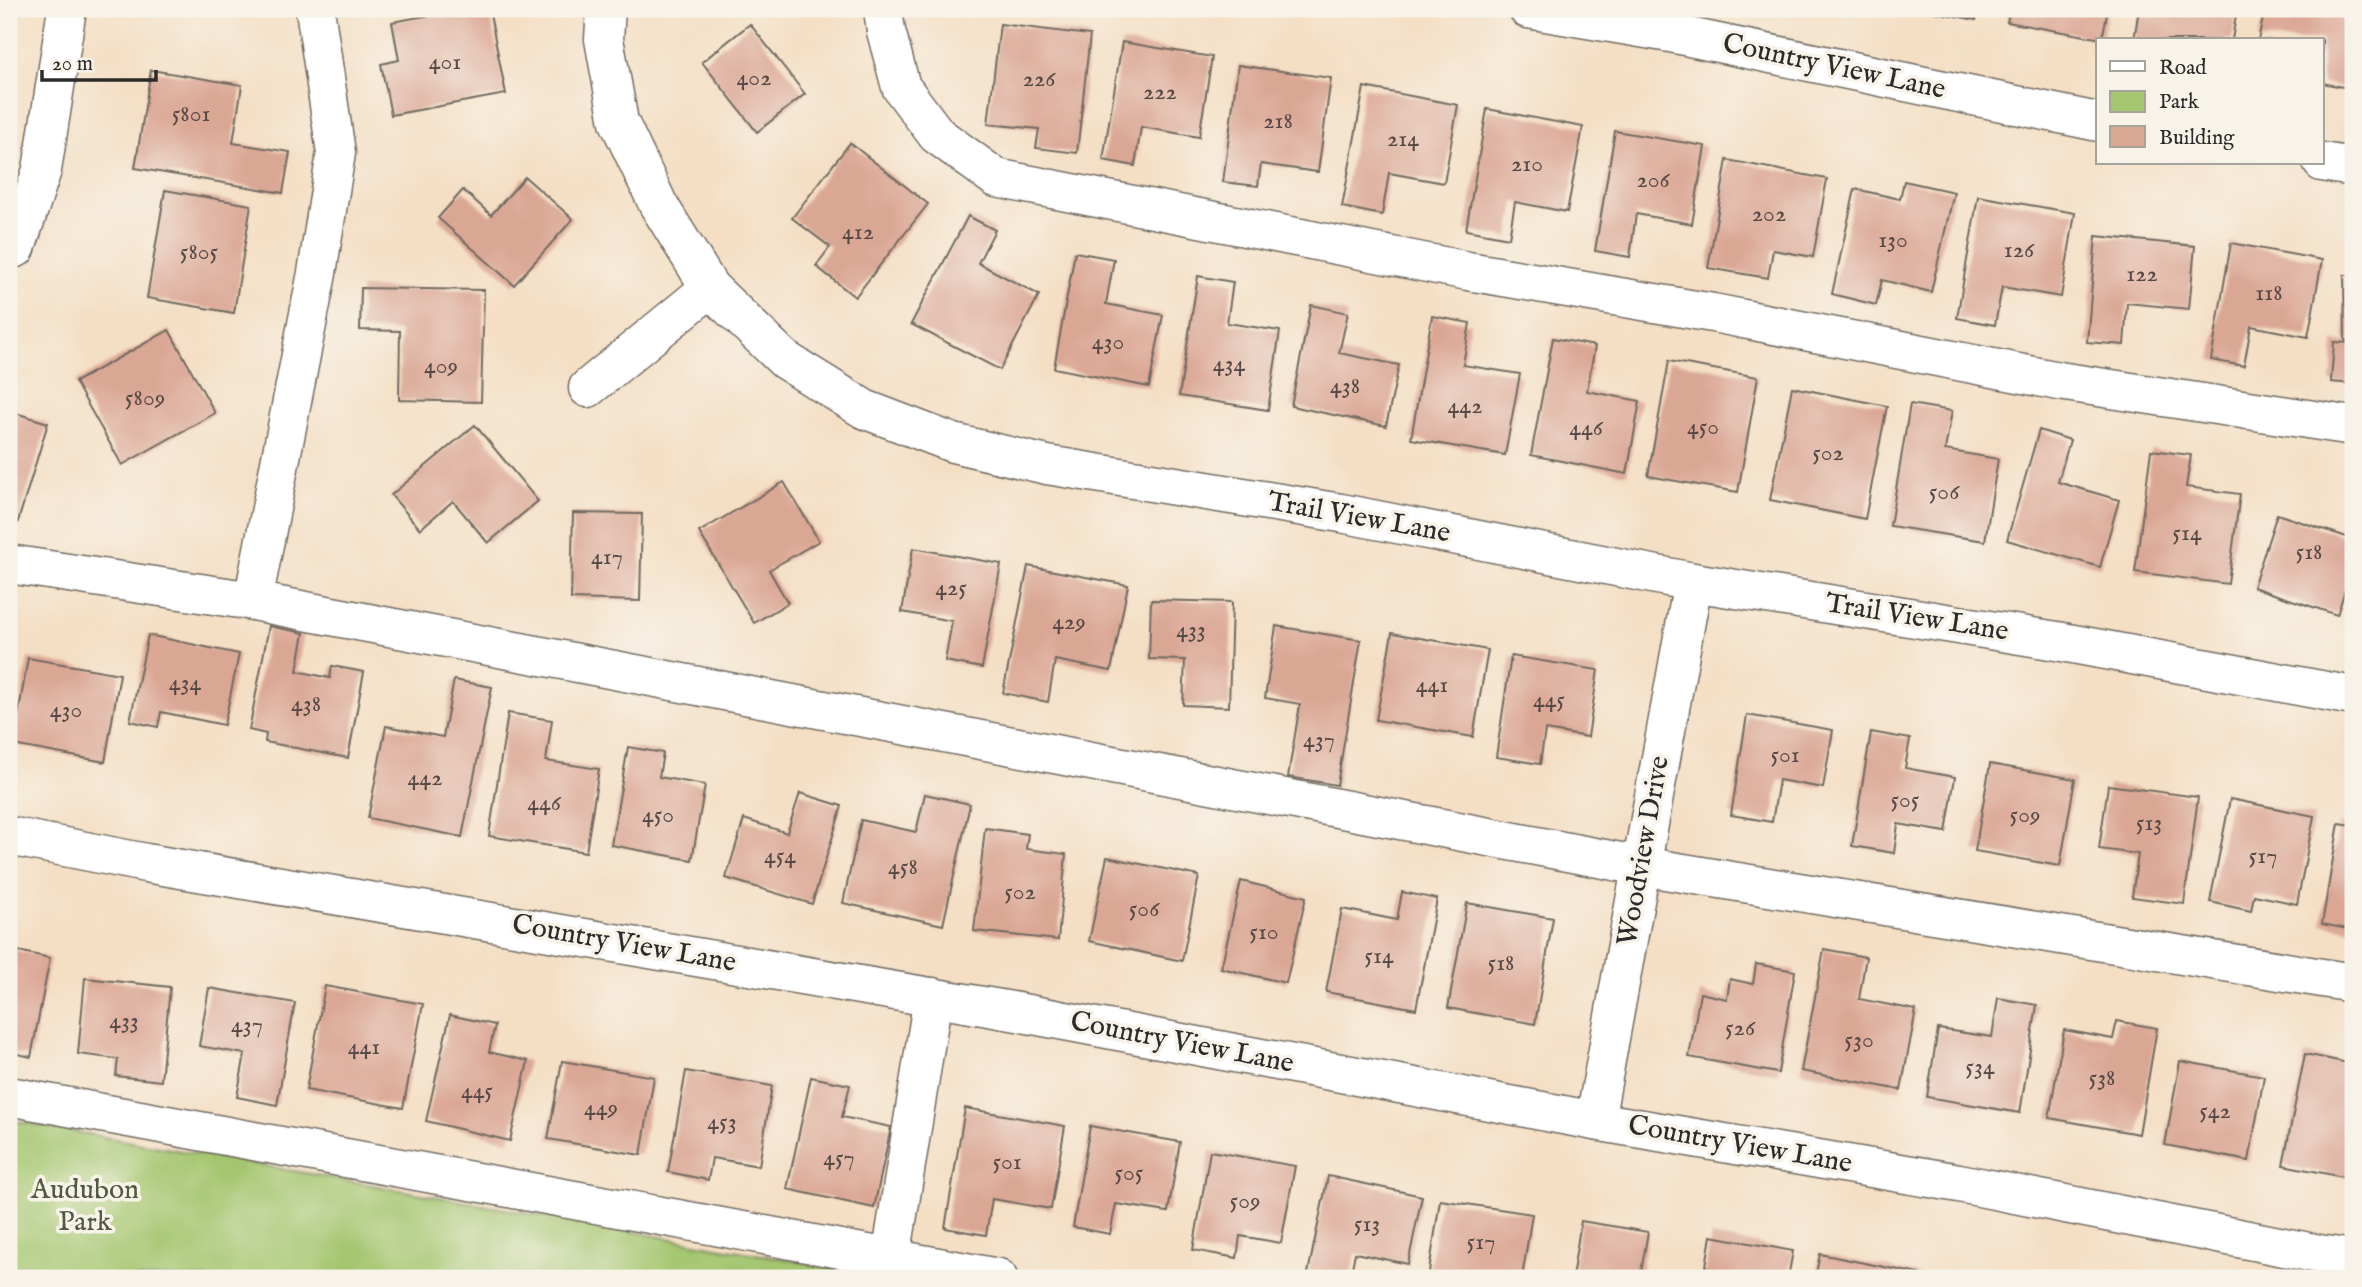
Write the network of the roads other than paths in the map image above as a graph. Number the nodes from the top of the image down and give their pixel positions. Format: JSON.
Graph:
{"nodes":[{"id":1,"x":66,"y":9,"type":"edge"},
{"id":2,"x":315,"y":9,"type":"edge"},
{"id":3,"x":606,"y":9,"type":"edge"},
{"id":4,"x":883,"y":9,"type":"edge"},
{"id":5,"x":1528,"y":9,"type":"edge"},
{"id":6,"x":2096,"y":122,"type":"edge"},
{"id":7,"x":2324,"y":162,"type":"edge"},
{"id":8,"x":2353,"y":167,"type":"edge"},
{"id":9,"x":16,"y":248,"type":"dead end"},
{"id":10,"x":710,"y":288,"type":"junction"},
{"id":11,"x":589,"y":388,"type":"dead end"},
{"id":12,"x":2353,"y":426,"type":"edge"},
{"id":13,"x":9,"y":564,"type":"edge"},
{"id":14,"x":1693,"y":582,"type":"junction"},
{"id":15,"x":253,"y":601,"type":"junction"},
{"id":16,"x":2353,"y":696,"type":"edge"},
{"id":17,"x":9,"y":836,"type":"edge"},
{"id":18,"x":1641,"y":866,"type":"junction"},
{"id":19,"x":2353,"y":983,"type":"edge"},
{"id":20,"x":933,"y":997,"type":"junction"},
{"id":21,"x":9,"y":1096,"type":"edge"},
{"id":22,"x":1595,"y":1121,"type":"junction"},
{"id":23,"x":891,"y":1258,"type":"junction"},
{"id":24,"x":2330,"y":1264,"type":"edge"},
{"id":25,"x":998,"y":1278,"type":"edge"}],
"edges":[{"from":1,"to":9,"type":"street"},
{"from":2,"to":15,"type":"street"},
{"from":3,"to":10,"type":"street","name":"Trail View Lane"},
{"from":4,"to":12,"type":"street"},
{"from":5,"to":6,"type":"street","name":"Country View Lane"},
{"from":7,"to":8,"type":"street"},
{"from":10,"to":11,"type":"street"},
{"from":10,"to":14,"type":"street","name":"Trail View Lane"},
{"from":13,"to":15,"type":"street"},
{"from":14,"to":16,"type":"street","name":"Trail View Lane"},
{"from":14,"to":18,"type":"street","name":"Woodview Drive"},
{"from":15,"to":18,"type":"street"},
{"from":17,"to":20,"type":"street","name":"Country View Lane"},
{"from":18,"to":19,"type":"street"},
{"from":18,"to":22,"type":"street","name":"Woodview Drive"},
{"from":20,"to":22,"type":"street","name":"Country View Lane"},
{"from":20,"to":23,"type":"street"},
{"from":21,"to":23,"type":"street"},
{"from":22,"to":24,"type":"street","name":"Country View Lane"},
{"from":23,"to":25,"type":"street"}]}
